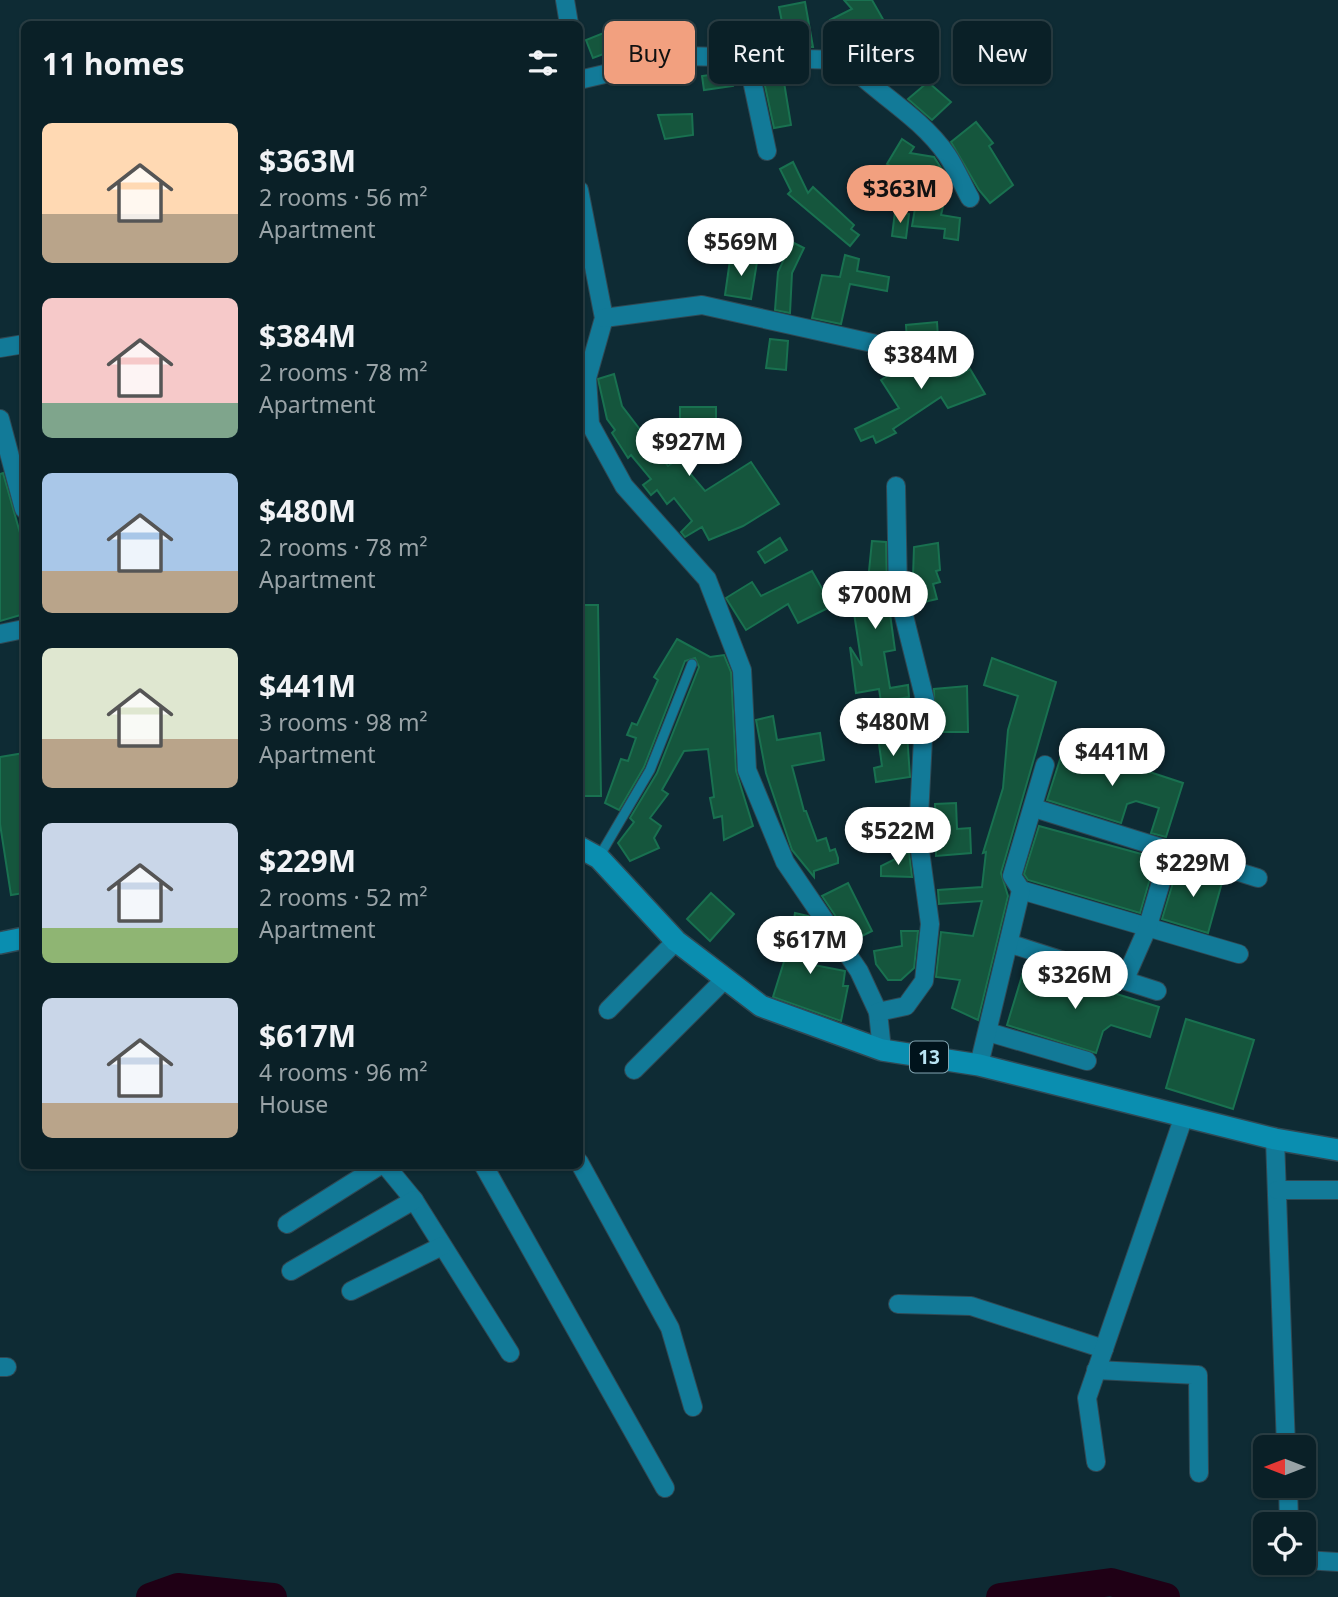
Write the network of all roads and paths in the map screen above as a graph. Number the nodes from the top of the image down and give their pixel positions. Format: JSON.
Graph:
{"nodes":[{"id":1,"x":565,"y":0,"type":"edge"},
{"id":2,"x":568,"y":21,"type":"edge"},
{"id":3,"x":709,"y":56,"type":"edge"},
{"id":4,"x":809,"y":59,"type":"edge"},
{"id":5,"x":583,"y":79,"type":"edge"},
{"id":6,"x":753,"y":84,"type":"edge"},
{"id":7,"x":767,"y":150,"type":"dead end"},
{"id":8,"x":970,"y":198,"type":"dead end"},
{"id":9,"x":583,"y":210,"type":"edge"},
{"id":10,"x":604,"y":318,"type":"junction"},
{"id":11,"x":21,"y":344,"type":"edge"},
{"id":12,"x":890,"y":346,"type":"dead end"},
{"id":13,"x":0,"y":348,"type":"edge"},
{"id":14,"x":0,"y":419,"type":"edge"},
{"id":15,"x":896,"y":486,"type":"dead end"},
{"id":16,"x":21,"y":498,"type":"edge"},
{"id":17,"x":21,"y":630,"type":"edge"},
{"id":18,"x":0,"y":634,"type":"edge"},
{"id":19,"x":692,"y":664,"type":"dead end"},
{"id":20,"x":1045,"y":765,"type":"dead end"},
{"id":21,"x":1034,"y":808,"type":"junction"},
{"id":22,"x":583,"y":849,"type":"edge"},
{"id":23,"x":1170,"y":852,"type":"junction"},
{"id":24,"x":599,"y":858,"type":"junction"},
{"id":25,"x":1258,"y":878,"type":"dead end"},
{"id":26,"x":1021,"y":890,"type":"junction"},
{"id":27,"x":1147,"y":929,"type":"junction"},
{"id":28,"x":21,"y":939,"type":"edge"},
{"id":29,"x":676,"y":941,"type":"junction"},
{"id":30,"x":0,"y":943,"type":"edge"},
{"id":31,"x":1011,"y":944,"type":"junction"},
{"id":32,"x":1239,"y":954,"type":"dead end"},
{"id":33,"x":725,"y":979,"type":"junction"},
{"id":34,"x":1125,"y":979,"type":"junction"},
{"id":35,"x":1157,"y":991,"type":"dead end"},
{"id":36,"x":608,"y":1010,"type":"dead end"},
{"id":37,"x":878,"y":1012,"type":"junction"},
{"id":38,"x":988,"y":1032,"type":"junction"},
{"id":39,"x":882,"y":1050,"type":"junction"},
{"id":40,"x":1087,"y":1061,"type":"dead end"},
{"id":41,"x":979,"y":1065,"type":"junction"},
{"id":42,"x":634,"y":1070,"type":"dead end"},
{"id":43,"x":1184,"y":1116,"type":"junction"},
{"id":44,"x":1275,"y":1139,"type":"junction"},
{"id":45,"x":1338,"y":1150,"type":"edge"},
{"id":46,"x":374,"y":1169,"type":"edge"},
{"id":47,"x":389,"y":1169,"type":"edge"},
{"id":48,"x":486,"y":1169,"type":"edge"},
{"id":49,"x":583,"y":1169,"type":"edge"},
{"id":50,"x":1277,"y":1190,"type":"junction"},
{"id":51,"x":1338,"y":1191,"type":"edge"},
{"id":52,"x":415,"y":1200,"type":"junction"},
{"id":53,"x":287,"y":1224,"type":"dead end"},
{"id":54,"x":442,"y":1246,"type":"junction"},
{"id":55,"x":291,"y":1271,"type":"dead end"},
{"id":56,"x":351,"y":1291,"type":"dead end"},
{"id":57,"x":898,"y":1304,"type":"dead end"},
{"id":58,"x":1104,"y":1349,"type":"junction"},
{"id":59,"x":510,"y":1353,"type":"dead end"},
{"id":60,"x":1096,"y":1370,"type":"junction"},
{"id":61,"x":693,"y":1407,"type":"dead end"},
{"id":62,"x":1286,"y":1435,"type":"edge"},
{"id":63,"x":1096,"y":1462,"type":"dead end"},
{"id":64,"x":1199,"y":1473,"type":"dead end"},
{"id":65,"x":665,"y":1488,"type":"dead end"},
{"id":66,"x":1316,"y":1561,"type":"edge"},
{"id":67,"x":1338,"y":1562,"type":"edge"}],
"edges":[{"from":1,"to":2,"type":"street"},
{"from":3,"to":5,"type":"street"},
{"from":4,"to":8,"type":"street"},
{"from":6,"to":7,"type":"street"},
{"from":9,"to":10,"type":"street"},
{"from":10,"to":12,"type":"street"},
{"from":10,"to":37,"type":"street"},
{"from":11,"to":13,"type":"street"},
{"from":14,"to":16,"type":"street"},
{"from":15,"to":37,"type":"street"},
{"from":17,"to":18,"type":"street"},
{"from":19,"to":24,"type":"lane"},
{"from":20,"to":21,"type":"street"},
{"from":21,"to":23,"type":"street"},
{"from":21,"to":26,"type":"street"},
{"from":22,"to":24,"type":"main road","number":"13"},
{"from":23,"to":25,"type":"street"},
{"from":23,"to":27,"type":"street"},
{"from":24,"to":29,"type":"main road","number":"13"},
{"from":26,"to":27,"type":"street"},
{"from":26,"to":31,"type":"street"},
{"from":27,"to":32,"type":"street"},
{"from":27,"to":34,"type":"street"},
{"from":28,"to":30,"type":"main road"},
{"from":29,"to":33,"type":"main road","number":"13"},
{"from":29,"to":36,"type":"street"},
{"from":31,"to":34,"type":"street"},
{"from":31,"to":38,"type":"street"},
{"from":33,"to":39,"type":"main road","number":"13"},
{"from":33,"to":42,"type":"street"},
{"from":34,"to":35,"type":"street"},
{"from":37,"to":39,"type":"street"},
{"from":38,"to":40,"type":"street"},
{"from":38,"to":41,"type":"street"},
{"from":39,"to":41,"type":"main road","number":"13"},
{"from":41,"to":43,"type":"main road","number":"13"},
{"from":43,"to":44,"type":"main road","number":"13"},
{"from":43,"to":58,"type":"street"},
{"from":44,"to":45,"type":"main road","number":"13"},
{"from":44,"to":50,"type":"street"},
{"from":46,"to":53,"type":"street"},
{"from":47,"to":52,"type":"street"},
{"from":48,"to":65,"type":"street"},
{"from":49,"to":61,"type":"street"},
{"from":50,"to":51,"type":"street"},
{"from":50,"to":62,"type":"street"},
{"from":52,"to":54,"type":"street"},
{"from":52,"to":55,"type":"street"},
{"from":54,"to":56,"type":"street"},
{"from":54,"to":59,"type":"street"},
{"from":57,"to":58,"type":"street"},
{"from":58,"to":60,"type":"street"},
{"from":60,"to":63,"type":"street"},
{"from":60,"to":64,"type":"street"},
{"from":66,"to":67,"type":"street"}]}
